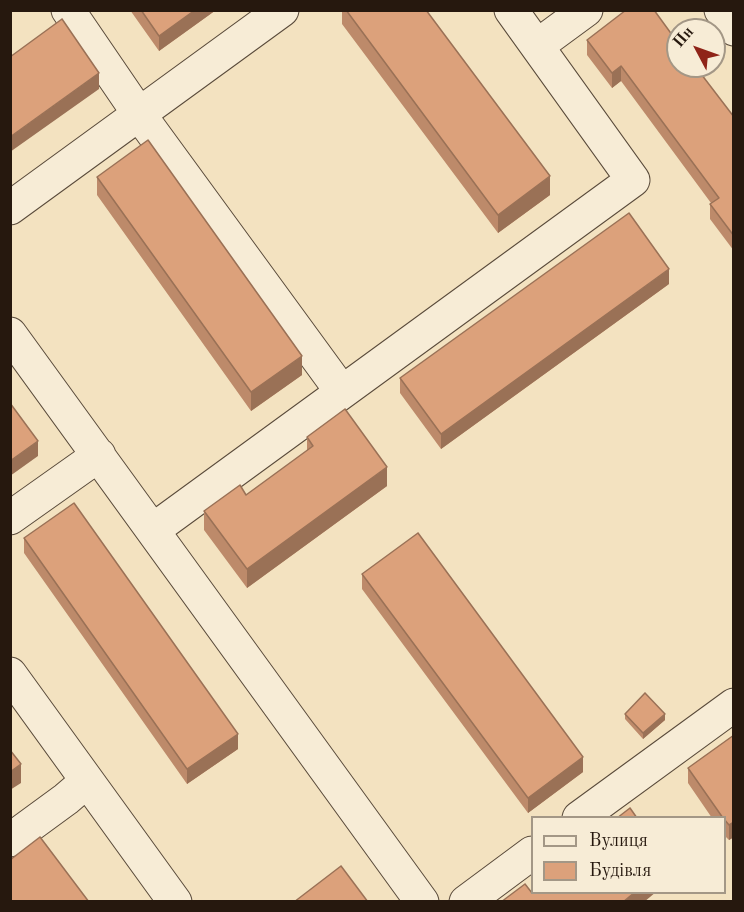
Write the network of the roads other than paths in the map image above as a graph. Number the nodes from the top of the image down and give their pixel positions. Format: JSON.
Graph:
{"nodes":[{"id":1,"x":68,"y":10,"type":"edge"},
{"id":2,"x":282,"y":10,"type":"edge"},
{"id":3,"x":511,"y":10,"type":"edge"},
{"id":4,"x":586,"y":10,"type":"edge"},
{"id":5,"x":721,"y":10,"type":"edge"},
{"id":6,"x":734,"y":28,"type":"edge"},
{"id":7,"x":537,"y":46,"type":"junction"},
{"id":8,"x":139,"y":114,"type":"junction"},
{"id":9,"x":10,"y":208,"type":"edge"},
{"id":10,"x":10,"y":334,"type":"edge"},
{"id":11,"x":342,"y":392,"type":"junction"},
{"id":12,"x":99,"y":455,"type":"junction"},
{"id":13,"x":10,"y":518,"type":"edge"},
{"id":14,"x":153,"y":530,"type":"junction"},
{"id":15,"x":10,"y":674,"type":"edge"},
{"id":16,"x":734,"y":705,"type":"edge"},
{"id":17,"x":87,"y":781,"type":"junction"},
{"id":18,"x":582,"y":816,"type":"edge"},
{"id":19,"x":10,"y":840,"type":"edge"},
{"id":20,"x":531,"y":854,"type":"edge"},
{"id":21,"x":175,"y":902,"type":"edge"},
{"id":22,"x":422,"y":902,"type":"edge"},
{"id":23,"x":466,"y":902,"type":"edge"}],
"edges":[{"from":1,"to":8,"type":"street"},
{"from":2,"to":8,"type":"street"},
{"from":3,"to":7,"type":"street"},
{"from":4,"to":7,"type":"street"},
{"from":5,"to":6,"type":"street"},
{"from":7,"to":11,"type":"street"},
{"from":8,"to":9,"type":"street"},
{"from":8,"to":11,"type":"street"},
{"from":10,"to":12,"type":"street"},
{"from":11,"to":14,"type":"street"},
{"from":12,"to":13,"type":"street"},
{"from":12,"to":14,"type":"street"},
{"from":14,"to":22,"type":"street"},
{"from":15,"to":17,"type":"street"},
{"from":16,"to":18,"type":"street"},
{"from":17,"to":19,"type":"street"},
{"from":17,"to":21,"type":"street"},
{"from":20,"to":23,"type":"street"}]}
